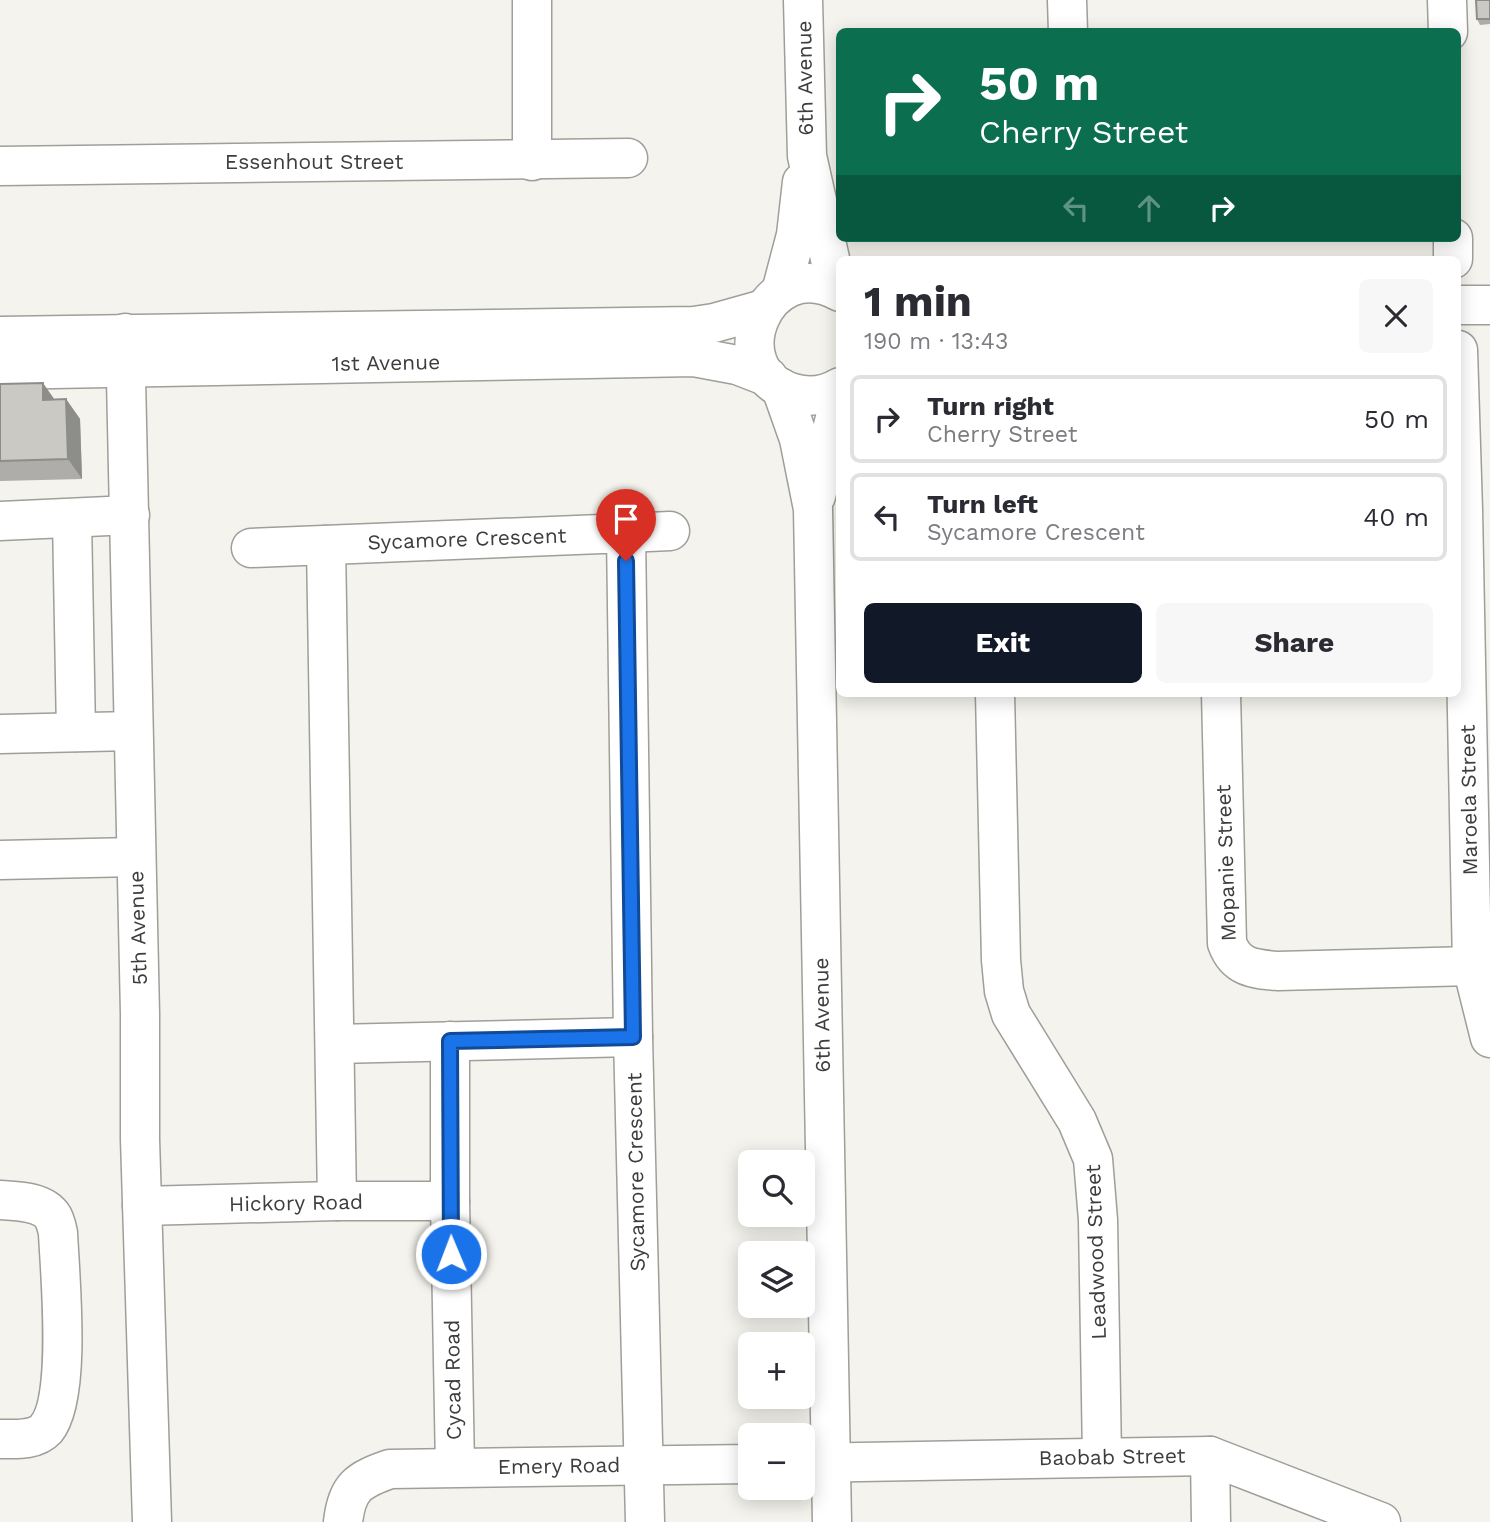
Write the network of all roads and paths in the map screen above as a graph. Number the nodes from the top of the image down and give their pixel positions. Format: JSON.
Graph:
{"nodes":[{"id":1,"x":532,"y":0,"type":"edge"},
{"id":2,"x":803,"y":0,"type":"edge"},
{"id":3,"x":1067,"y":0,"type":"edge"},
{"id":4,"x":1447,"y":0,"type":"edge"},
{"id":5,"x":1068,"y":28,"type":"edge"},
{"id":6,"x":1448,"y":28,"type":"edge"},
{"id":7,"x":807,"y":156,"type":"junction"},
{"id":8,"x":628,"y":158,"type":"dead end"},
{"id":9,"x":532,"y":161,"type":"junction"},
{"id":10,"x":0,"y":166,"type":"edge"},
{"id":11,"x":836,"y":282,"type":"edge"},
{"id":12,"x":836,"y":290,"type":"edge"},
{"id":13,"x":773,"y":300,"type":"junction"},
{"id":14,"x":1461,"y":305,"type":"edge"},
{"id":15,"x":1490,"y":305,"type":"edge"},
{"id":16,"x":0,"y":336,"type":"edge"},
{"id":17,"x":1490,"y":345,"type":"edge"},
{"id":18,"x":1461,"y":348,"type":"edge"},
{"id":19,"x":126,"y":351,"type":"junction"},
{"id":20,"x":0,"y":370,"type":"edge"},
{"id":21,"x":775,"y":383,"type":"junction"},
{"id":22,"x":836,"y":389,"type":"edge"},
{"id":23,"x":836,"y":414,"type":"edge"},
{"id":24,"x":813,"y":509,"type":"junction"},
{"id":25,"x":1461,"y":510,"type":"edge"},
{"id":26,"x":130,"y":515,"type":"junction"},
{"id":27,"x":72,"y":519,"type":"junction"},
{"id":28,"x":0,"y":521,"type":"edge"},
{"id":29,"x":670,"y":531,"type":"dead end"},
{"id":30,"x":626,"y":533,"type":"junction"},
{"id":31,"x":326,"y":545,"type":"junction"},
{"id":32,"x":251,"y":548,"type":"dead end"},
{"id":33,"x":995,"y":697,"type":"edge"},
{"id":34,"x":1221,"y":697,"type":"edge"},
{"id":35,"x":133,"y":731,"type":"junction"},
{"id":36,"x":76,"y":732,"type":"junction"},
{"id":37,"x":0,"y":734,"type":"edge"},
{"id":38,"x":135,"y":857,"type":"junction"},
{"id":39,"x":0,"y":860,"type":"edge"},
{"id":40,"x":1472,"y":966,"type":"junction"},
{"id":41,"x":633,"y":1037,"type":"junction"},
{"id":42,"x":1490,"y":1038,"type":"edge"},
{"id":43,"x":450,"y":1041,"type":"junction"},
{"id":44,"x":335,"y":1044,"type":"junction"},
{"id":45,"x":0,"y":1200,"type":"edge"},
{"id":46,"x":337,"y":1201,"type":"junction"},
{"id":47,"x":450,"y":1201,"type":"junction"},
{"id":48,"x":142,"y":1206,"type":"junction"},
{"id":49,"x":0,"y":1439,"type":"edge"},
{"id":50,"x":1210,"y":1456,"type":"junction"},
{"id":51,"x":1102,"y":1457,"type":"junction"},
{"id":52,"x":817,"y":1463,"type":"edge"},
{"id":53,"x":738,"y":1464,"type":"edge"},
{"id":54,"x":643,"y":1465,"type":"junction"},
{"id":55,"x":455,"y":1467,"type":"junction"},
{"id":56,"x":152,"y":1522,"type":"edge"},
{"id":57,"x":343,"y":1522,"type":"edge"},
{"id":58,"x":645,"y":1522,"type":"edge"},
{"id":59,"x":832,"y":1522,"type":"edge"},
{"id":60,"x":1211,"y":1522,"type":"edge"},
{"id":61,"x":1381,"y":1522,"type":"edge"}],
"edges":[{"from":1,"to":9,"type":"street"},
{"from":2,"to":7,"type":"street","name":"6th Avenue"},
{"from":3,"to":5,"type":"street"},
{"from":4,"to":6,"type":"street"},
{"from":7,"to":11,"type":"street","name":"6th Avenue"},
{"from":7,"to":13,"type":"street","name":"6th Avenue"},
{"from":8,"to":9,"type":"street","name":"Essenhout Street"},
{"from":9,"to":10,"type":"street","name":"Essenhout Street"},
{"from":12,"to":13,"type":"street","name":"1st Avenue"},
{"from":13,"to":19,"type":"street","name":"1st Avenue"},
{"from":13,"to":21,"type":"street","name":"6th Avenue"},
{"from":14,"to":15,"type":"street"},
{"from":16,"to":19,"type":"street","name":"1st Avenue"},
{"from":17,"to":18,"type":"street"},
{"from":19,"to":20,"type":"street","name":"1st Avenue"},
{"from":19,"to":21,"type":"street","name":"1st Avenue"},
{"from":19,"to":26,"type":"street","name":"5th Avenue"},
{"from":21,"to":22,"type":"street","name":"1st Avenue"},
{"from":21,"to":24,"type":"street","name":"6th Avenue"},
{"from":23,"to":24,"type":"street","name":"6th Avenue"},
{"from":24,"to":52,"type":"street","name":"6th Avenue"},
{"from":25,"to":40,"type":"street","name":"Maroela Street"},
{"from":26,"to":27,"type":"street"},
{"from":26,"to":35,"type":"street","name":"5th Avenue"},
{"from":27,"to":28,"type":"street"},
{"from":27,"to":36,"type":"street"},
{"from":29,"to":30,"type":"street"},
{"from":30,"to":31,"type":"street","name":"Sycamore Crescent"},
{"from":30,"to":41,"type":"street","name":"Sycamore Crescent"},
{"from":31,"to":32,"type":"street","name":"Sycamore Crescent"},
{"from":31,"to":44,"type":"street"},
{"from":33,"to":51,"type":"street","name":"Leadwood Street"},
{"from":34,"to":40,"type":"street","name":"Mopanie Street"},
{"from":35,"to":36,"type":"street"},
{"from":35,"to":38,"type":"street","name":"5th Avenue"},
{"from":36,"to":37,"type":"street"},
{"from":38,"to":39,"type":"street"},
{"from":38,"to":48,"type":"street","name":"5th Avenue"},
{"from":40,"to":42,"type":"street","name":"Maroela Street"},
{"from":41,"to":43,"type":"street"},
{"from":41,"to":54,"type":"street","name":"Sycamore Crescent"},
{"from":43,"to":44,"type":"street"},
{"from":43,"to":47,"type":"street","name":"Cycad Road"},
{"from":44,"to":46,"type":"street"},
{"from":45,"to":49,"type":"street"},
{"from":46,"to":47,"type":"street","name":"Hickory Road"},
{"from":46,"to":48,"type":"street","name":"Hickory Road"},
{"from":47,"to":55,"type":"street","name":"Cycad Road"},
{"from":48,"to":56,"type":"street","name":"5th Avenue"},
{"from":50,"to":51,"type":"street","name":"Baobab Street"},
{"from":50,"to":60,"type":"street"},
{"from":50,"to":61,"type":"street","name":"Baobab Street"},
{"from":51,"to":52,"type":"street","name":"Baobab Street"},
{"from":52,"to":59,"type":"street","name":"6th Avenue"},
{"from":53,"to":54,"type":"street","name":"Emery Road"},
{"from":54,"to":55,"type":"street","name":"Emery Road"},
{"from":54,"to":58,"type":"street","name":"Sycamore Crescent"},
{"from":55,"to":57,"type":"street","name":"Emery Road"}]}
